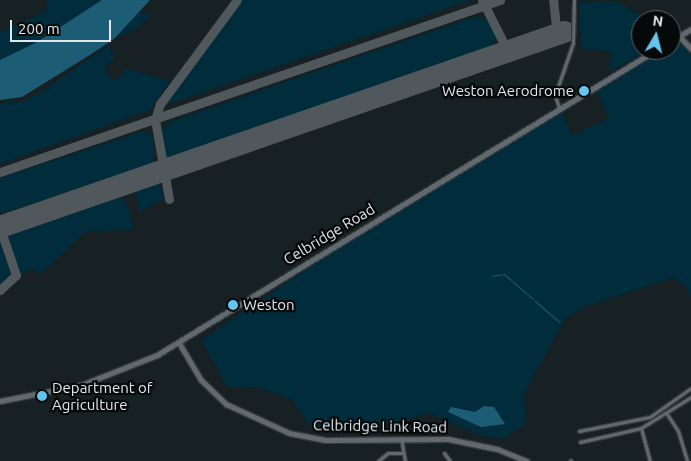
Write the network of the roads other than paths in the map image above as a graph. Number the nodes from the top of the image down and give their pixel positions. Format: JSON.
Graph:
{"nodes":[{"id":1,"x":574,"y":0,"type":"edge"},
{"id":2,"x":681,"y":38,"type":"edge"},
{"id":3,"x":691,"y":48,"type":"edge"},
{"id":4,"x":639,"y":60,"type":"edge"},
{"id":5,"x":560,"y":108,"type":"junction"},
{"id":6,"x":179,"y":343,"type":"junction"},
{"id":7,"x":691,"y":388,"type":"edge"},
{"id":8,"x":691,"y":397,"type":"edge"},
{"id":9,"x":0,"y":402,"type":"edge"},
{"id":10,"x":667,"y":414,"type":"junction"},
{"id":11,"x":641,"y":428,"type":"junction"},
{"id":12,"x":579,"y":431,"type":"dead end"},
{"id":13,"x":401,"y":437,"type":"junction"},
{"id":14,"x":580,"y":442,"type":"dead end"},
{"id":15,"x":402,"y":452,"type":"junction"},
{"id":16,"x":444,"y":453,"type":"dead end"},
{"id":17,"x":650,"y":460,"type":"edge"},
{"id":18,"x":378,"y":461,"type":"edge"},
{"id":19,"x":405,"y":461,"type":"edge"},
{"id":20,"x":450,"y":461,"type":"edge"},
{"id":21,"x":526,"y":461,"type":"edge"},
{"id":22,"x":645,"y":461,"type":"edge"},
{"id":23,"x":687,"y":461,"type":"edge"}],
"edges":[{"from":1,"to":5,"type":"street"},
{"from":2,"to":3,"type":"main road"},
{"from":4,"to":5,"type":"main road","name":"Celbridge Road"},
{"from":5,"to":6,"type":"main road","name":"Celbridge Road"},
{"from":6,"to":9,"type":"main road","name":"Celbridge Road"},
{"from":6,"to":13,"type":"main road","name":"Celbridge Link Road"},
{"from":7,"to":12,"type":"street"},
{"from":8,"to":10,"type":"street"},
{"from":10,"to":11,"type":"street"},
{"from":10,"to":23,"type":"street"},
{"from":11,"to":14,"type":"street"},
{"from":11,"to":17,"type":"street"},
{"from":13,"to":15,"type":"street"},
{"from":13,"to":21,"type":"main road","name":"Celbridge Link Road"},
{"from":15,"to":18,"type":"street"},
{"from":15,"to":19,"type":"street"},
{"from":16,"to":20,"type":"street"},
{"from":17,"to":22,"type":"street"}]}
